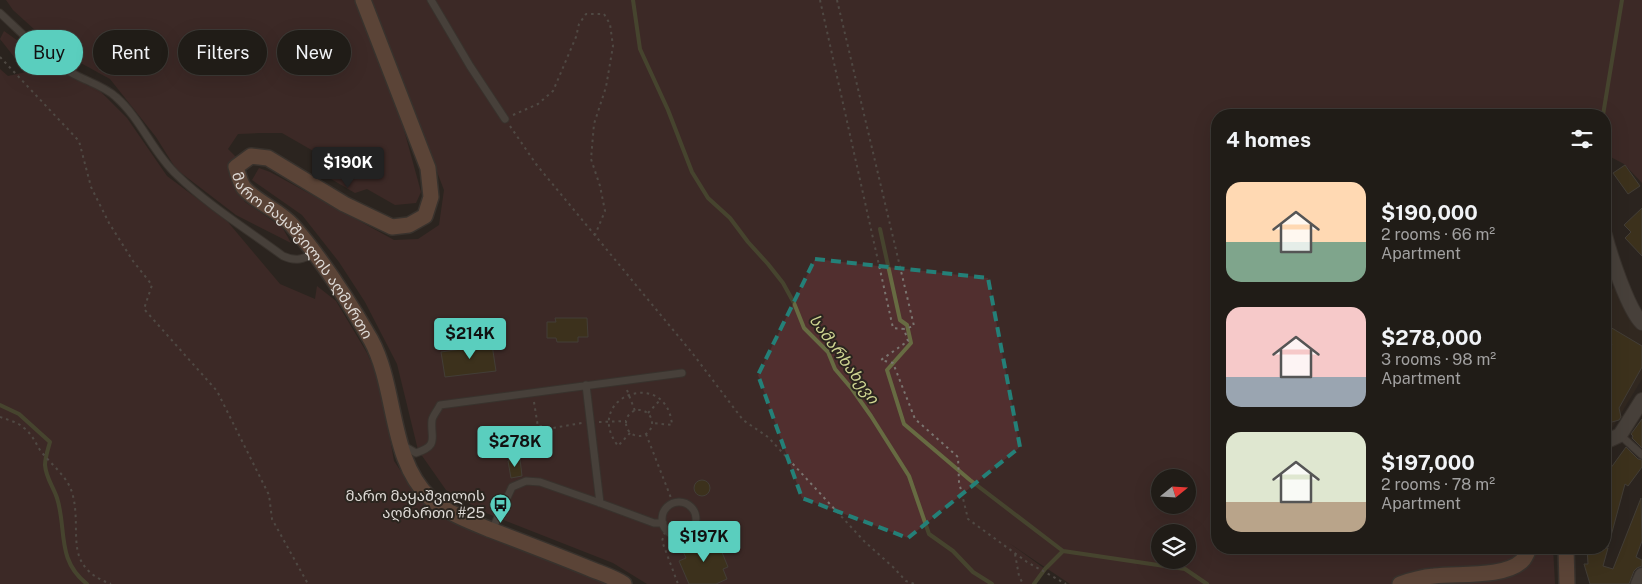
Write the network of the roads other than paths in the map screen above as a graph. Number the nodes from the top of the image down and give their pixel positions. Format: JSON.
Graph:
{"nodes":[{"id":1,"x":363,"y":0,"type":"edge"},
{"id":2,"x":431,"y":0,"type":"edge"},
{"id":3,"x":0,"y":13,"type":"edge"},
{"id":4,"x":505,"y":119,"type":"road end"},
{"id":5,"x":1611,"y":252,"type":"edge"},
{"id":6,"x":316,"y":253,"type":"junction"},
{"id":7,"x":1642,"y":323,"type":"edge"},
{"id":8,"x":682,"y":373,"type":"dead end"},
{"id":9,"x":586,"y":386,"type":"junction"},
{"id":10,"x":1642,"y":400,"type":"edge"},
{"id":11,"x":1620,"y":435,"type":"junction"},
{"id":12,"x":1611,"y":439,"type":"edge"},
{"id":13,"x":401,"y":444,"type":"junction"},
{"id":14,"x":1642,"y":454,"type":"edge"},
{"id":15,"x":600,"y":502,"type":"junction"},
{"id":16,"x":664,"y":526,"type":"junction"},
{"id":17,"x":492,"y":530,"type":"junction"},
{"id":18,"x":1526,"y":554,"type":"edge"},
{"id":19,"x":1566,"y":554,"type":"edge"},
{"id":20,"x":1642,"y":575,"type":"edge"},
{"id":21,"x":624,"y":584,"type":"edge"},
{"id":22,"x":1400,"y":584,"type":"edge"},
{"id":23,"x":1568,"y":584,"type":"edge"},
{"id":24,"x":1638,"y":584,"type":"edge"}],
"edges":[{"from":1,"to":6,"type":"main road","name":"მარო მაყაშვილის აღმართი"},
{"from":2,"to":4,"type":"lane"},
{"from":3,"to":6,"type":"lane"},
{"from":5,"to":7,"type":"street"},
{"from":6,"to":13,"type":"main road","name":"მარო მაყაშვილის აღმართი"},
{"from":8,"to":9,"type":"lane"},
{"from":9,"to":13,"type":"lane"},
{"from":9,"to":15,"type":"lane"},
{"from":10,"to":11,"type":"street"},
{"from":11,"to":12,"type":"street"},
{"from":11,"to":14,"type":"lane"},
{"from":13,"to":17,"type":"main road","name":"მარო მაყაშვილის აღმართი"},
{"from":15,"to":16,"type":"lane"},
{"from":15,"to":17,"type":"lane"},
{"from":16,"to":16,"type":"lane"},
{"from":17,"to":21,"type":"main road","name":"მარო მაყაშვილის აღმართი"},
{"from":18,"to":22,"type":"main road"},
{"from":19,"to":23,"type":"main road"},
{"from":20,"to":24,"type":"street"}]}
